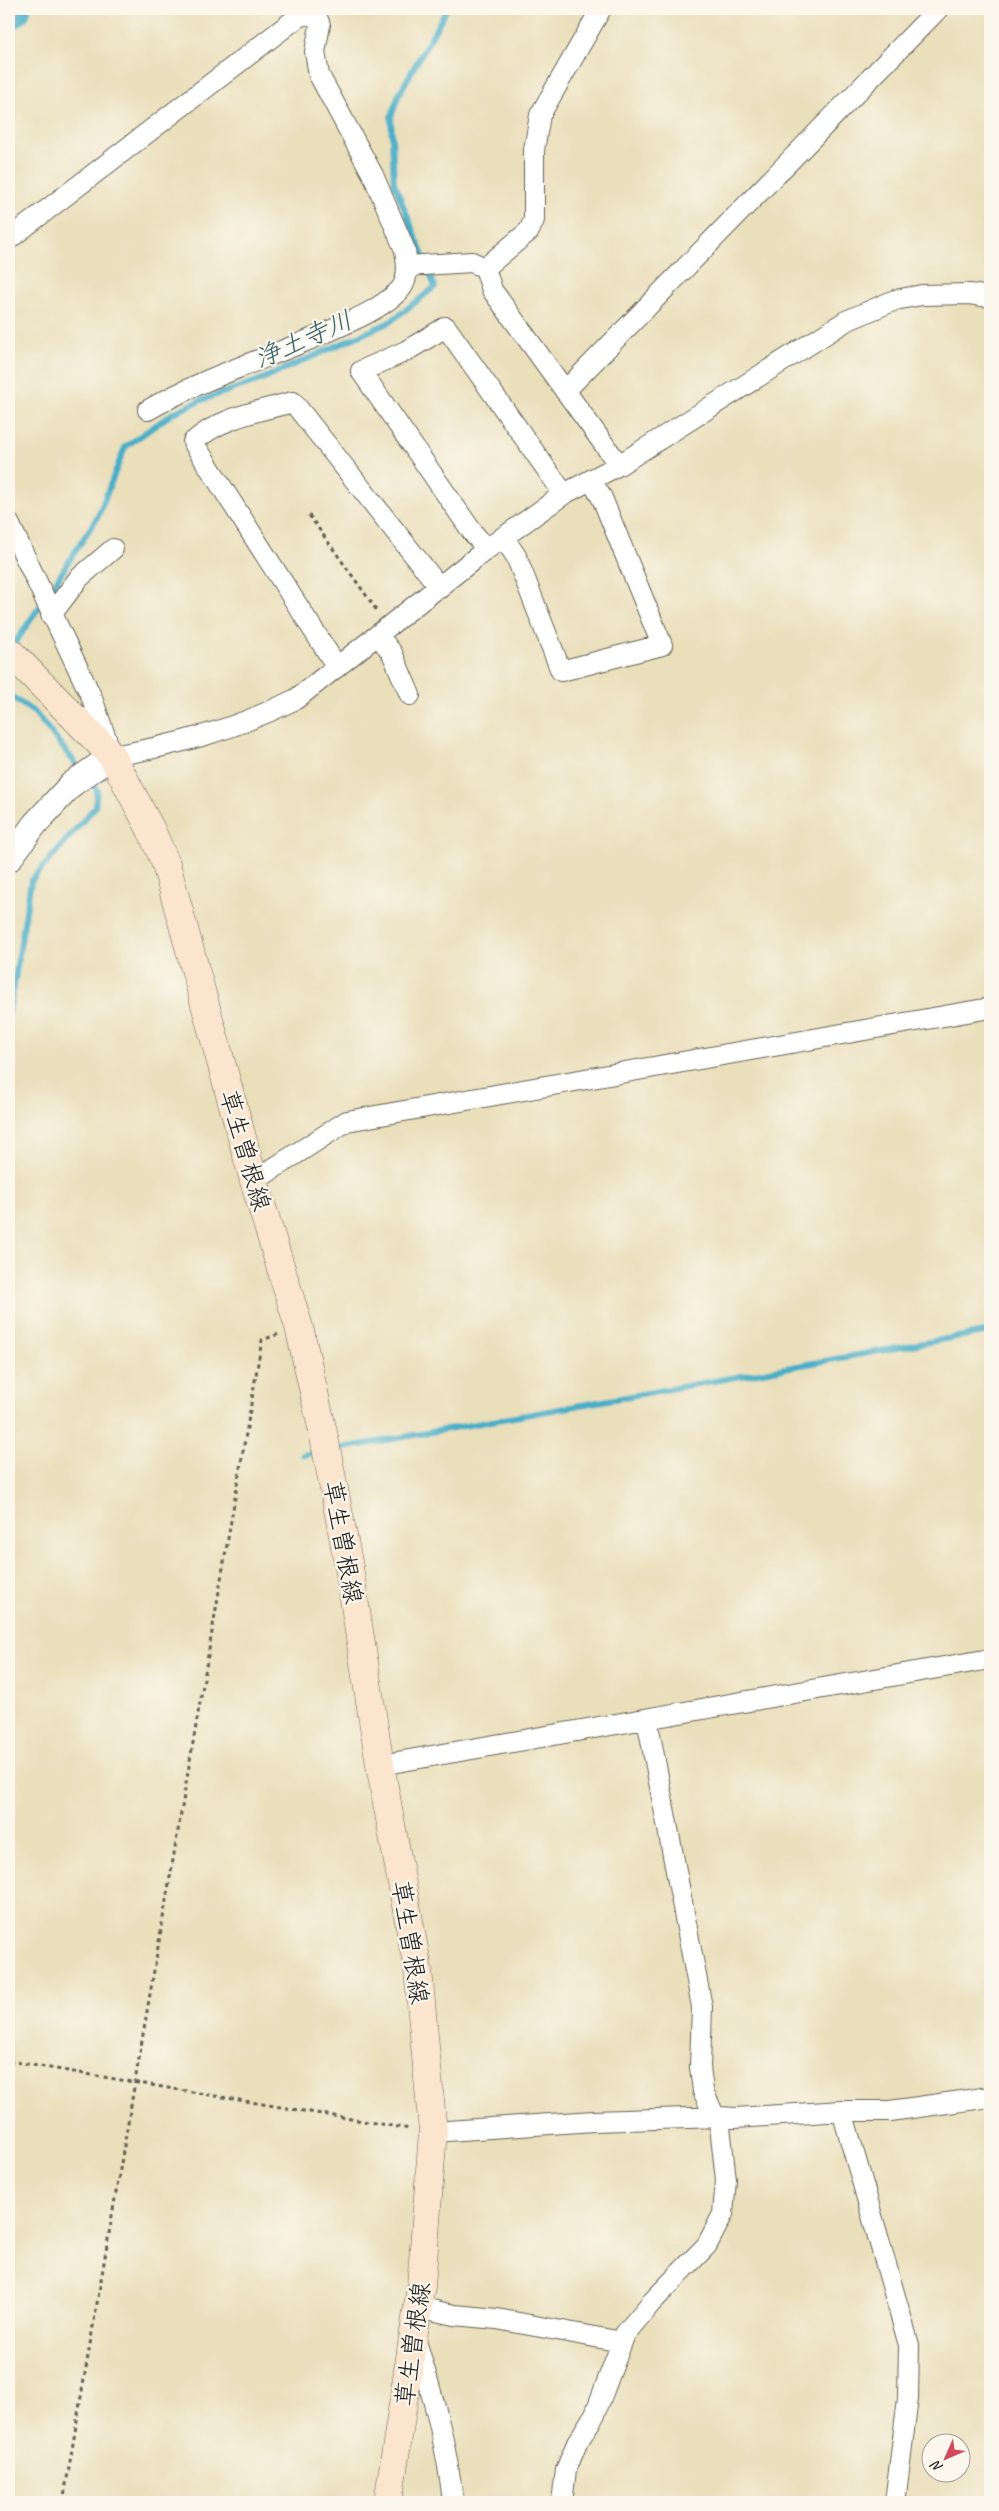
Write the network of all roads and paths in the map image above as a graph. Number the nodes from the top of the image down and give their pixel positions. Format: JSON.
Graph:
{"nodes":[{"id":1,"x":601,"y":9,"type":"edge"},
{"id":2,"x":938,"y":9,"type":"edge"},
{"id":3,"x":9,"y":239,"type":"edge"},
{"id":4,"x":409,"y":266,"type":"junction"},
{"id":5,"x":485,"y":268,"type":"junction"},
{"id":6,"x":990,"y":297,"type":"edge"},
{"id":7,"x":565,"y":391,"type":"junction"},
{"id":8,"x":148,"y":410,"type":"dead end"},
{"id":9,"x":619,"y":465,"type":"junction"},
{"id":10,"x":591,"y":480,"type":"junction"},
{"id":11,"x":564,"y":494,"type":"junction"},
{"id":12,"x":309,"y":514,"type":"dead end"},
{"id":13,"x":9,"y":523,"type":"edge"},
{"id":14,"x":503,"y":537,"type":"junction"},
{"id":15,"x":113,"y":549,"type":"dead end"},
{"id":16,"x":487,"y":549,"type":"junction"},
{"id":17,"x":440,"y":588,"type":"junction"},
{"id":18,"x":50,"y":614,"type":"junction"},
{"id":19,"x":383,"y":631,"type":"junction"},
{"id":20,"x":16,"y":658,"type":"edge"},
{"id":21,"x":337,"y":667,"type":"junction"},
{"id":22,"x":410,"y":695,"type":"dead end"},
{"id":23,"x":112,"y":756,"type":"junction"},
{"id":24,"x":9,"y":859,"type":"edge"},
{"id":25,"x":990,"y":1008,"type":"edge"},
{"id":26,"x":254,"y":1181,"type":"junction"},
{"id":27,"x":262,"y":1340,"type":"dead end"},
{"id":28,"x":990,"y":1659,"type":"edge"},
{"id":29,"x":647,"y":1719,"type":"junction"},
{"id":30,"x":380,"y":1765,"type":"junction"},
{"id":31,"x":9,"y":2061,"type":"edge"},
{"id":32,"x":134,"y":2083,"type":"junction"},
{"id":33,"x":990,"y":2097,"type":"edge"},
{"id":34,"x":842,"y":2111,"type":"junction"},
{"id":35,"x":717,"y":2117,"type":"junction"},
{"id":36,"x":433,"y":2132,"type":"junction"},
{"id":37,"x":418,"y":2307,"type":"junction"},
{"id":38,"x":414,"y":2336,"type":"junction"},
{"id":39,"x":622,"y":2342,"type":"junction"},
{"id":40,"x":63,"y":2502,"type":"edge"},
{"id":41,"x":388,"y":2502,"type":"edge"},
{"id":42,"x":453,"y":2502,"type":"edge"},
{"id":43,"x":562,"y":2502,"type":"edge"},
{"id":44,"x":895,"y":2502,"type":"edge"}],
"edges":[{"from":1,"to":5,"type":"street"},
{"from":2,"to":7,"type":"street"},
{"from":3,"to":4,"type":"street"},
{"from":4,"to":5,"type":"street"},
{"from":4,"to":8,"type":"street"},
{"from":5,"to":7,"type":"street"},
{"from":6,"to":9,"type":"street"},
{"from":7,"to":9,"type":"street"},
{"from":9,"to":10,"type":"street"},
{"from":10,"to":11,"type":"street"},
{"from":10,"to":14,"type":"street"},
{"from":11,"to":14,"type":"street"},
{"from":11,"to":16,"type":"street"},
{"from":12,"to":19,"type":"path"},
{"from":13,"to":18,"type":"street"},
{"from":14,"to":16,"type":"street"},
{"from":15,"to":18,"type":"street"},
{"from":16,"to":17,"type":"street"},
{"from":17,"to":19,"type":"street"},
{"from":17,"to":21,"type":"street"},
{"from":18,"to":23,"type":"street"},
{"from":19,"to":21,"type":"street"},
{"from":19,"to":22,"type":"street"},
{"from":20,"to":23,"type":"main road","name":"草生曽根線"},
{"from":21,"to":23,"type":"street"},
{"from":23,"to":24,"type":"street"},
{"from":23,"to":26,"type":"main road","name":"草生曽根線"},
{"from":25,"to":26,"type":"street"},
{"from":26,"to":30,"type":"main road","name":"草生曽根線"},
{"from":27,"to":32,"type":"path"},
{"from":28,"to":29,"type":"street"},
{"from":29,"to":30,"type":"street"},
{"from":29,"to":35,"type":"street"},
{"from":30,"to":36,"type":"main road","name":"草生曽根線"},
{"from":31,"to":32,"type":"path"},
{"from":32,"to":36,"type":"path"},
{"from":32,"to":40,"type":"path"},
{"from":33,"to":34,"type":"street"},
{"from":34,"to":35,"type":"street"},
{"from":34,"to":44,"type":"street"},
{"from":35,"to":36,"type":"street"},
{"from":35,"to":39,"type":"street"},
{"from":36,"to":37,"type":"main road","name":"草生曽根線"},
{"from":37,"to":38,"type":"main road","name":"草生曽根線"},
{"from":37,"to":39,"type":"street"},
{"from":38,"to":41,"type":"main road","name":"草生曽根線"},
{"from":38,"to":42,"type":"street"},
{"from":39,"to":43,"type":"street"}]}
